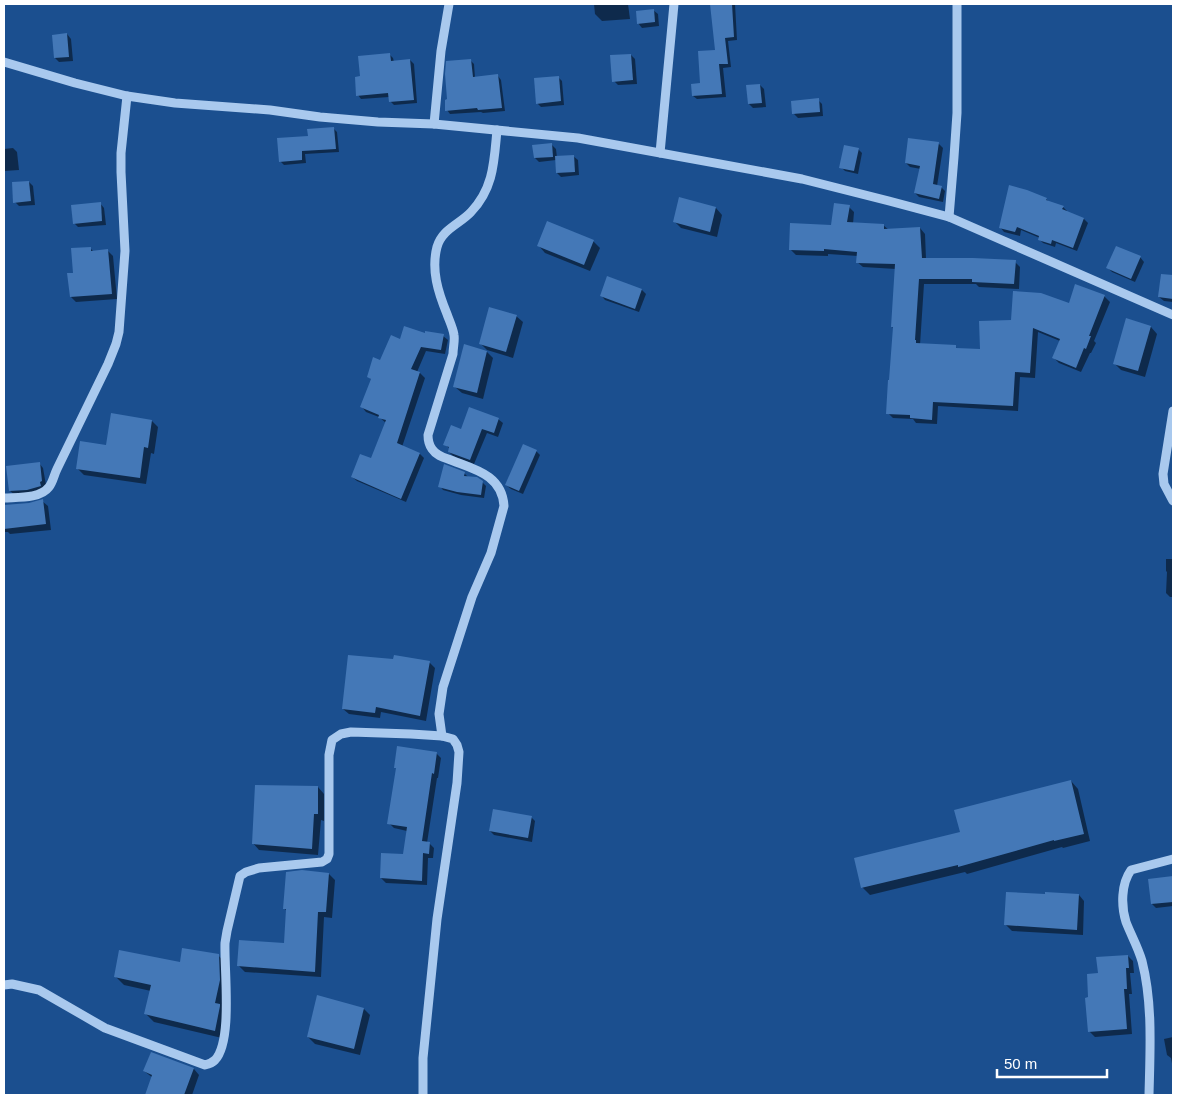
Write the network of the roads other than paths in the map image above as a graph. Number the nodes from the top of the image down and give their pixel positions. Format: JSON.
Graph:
{"nodes":[{"id":1,"x":450,"y":4,"type":"edge"},
{"id":2,"x":674,"y":4,"type":"edge"},
{"id":3,"x":956,"y":4,"type":"edge"},
{"id":4,"x":4,"y":62,"type":"edge"},
{"id":5,"x":127,"y":96,"type":"junction"},
{"id":6,"x":434,"y":124,"type":"junction"},
{"id":7,"x":497,"y":130,"type":"junction"},
{"id":8,"x":660,"y":154,"type":"junction"},
{"id":9,"x":949,"y":217,"type":"junction"},
{"id":10,"x":1173,"y":315,"type":"edge"},
{"id":11,"x":1173,"y":412,"type":"edge"},
{"id":12,"x":4,"y":498,"type":"edge"},
{"id":13,"x":1173,"y":501,"type":"edge"},
{"id":14,"x":442,"y":736,"type":"junction"},
{"id":15,"x":1173,"y":859,"type":"edge"},
{"id":16,"x":4,"y":985,"type":"edge"},
{"id":17,"x":423,"y":1095,"type":"edge"},
{"id":18,"x":1149,"y":1095,"type":"edge"}],
"edges":[{"from":1,"to":6,"type":"street"},
{"from":2,"to":8,"type":"street"},
{"from":3,"to":9,"type":"street"},
{"from":4,"to":5,"type":"street"},
{"from":5,"to":6,"type":"street"},
{"from":5,"to":12,"type":"street"},
{"from":6,"to":7,"type":"street"},
{"from":7,"to":8,"type":"street"},
{"from":7,"to":14,"type":"street"},
{"from":8,"to":9,"type":"street"},
{"from":9,"to":10,"type":"street"},
{"from":11,"to":13,"type":"street"},
{"from":14,"to":16,"type":"street"},
{"from":14,"to":17,"type":"street"},
{"from":15,"to":18,"type":"street"}]}
